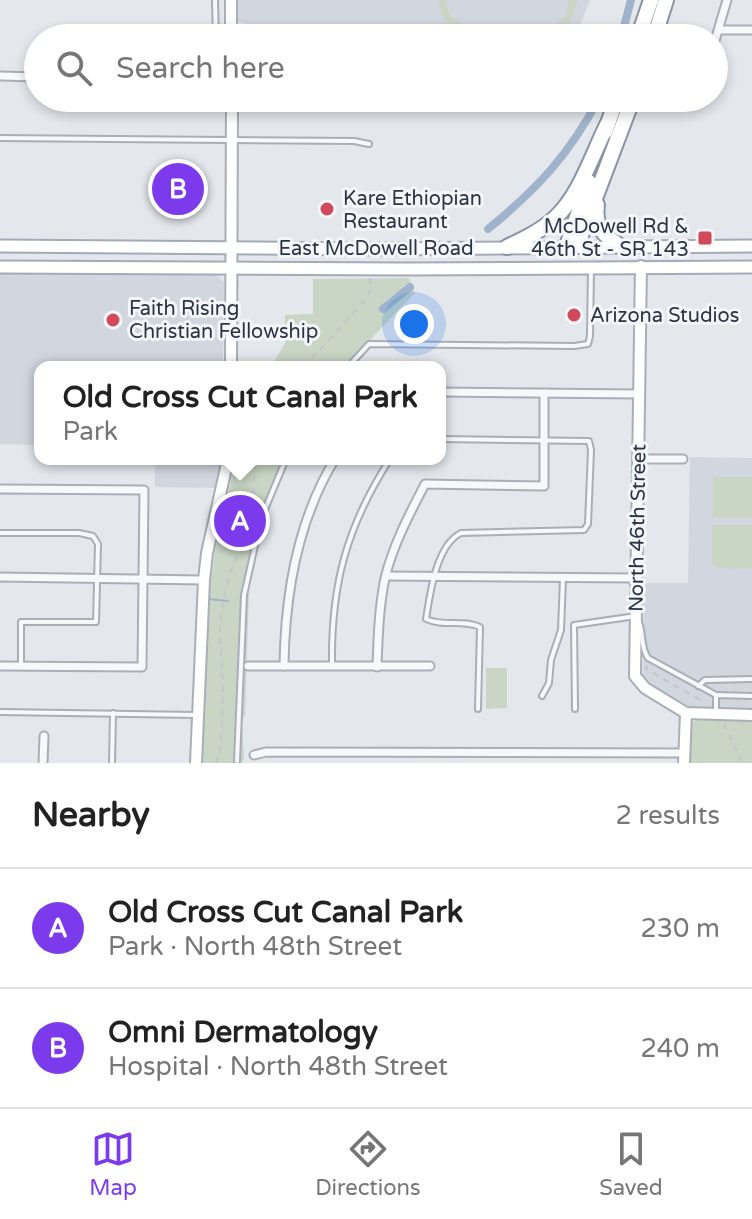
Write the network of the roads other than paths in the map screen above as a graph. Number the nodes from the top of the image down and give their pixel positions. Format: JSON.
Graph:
{"nodes":[{"id":1,"x":215,"y":0,"type":"edge"},
{"id":2,"x":231,"y":0,"type":"edge"},
{"id":3,"x":651,"y":0,"type":"edge"},
{"id":4,"x":667,"y":0,"type":"edge"},
{"id":5,"x":727,"y":0,"type":"edge"},
{"id":6,"x":216,"y":24,"type":"edge"},
{"id":7,"x":231,"y":24,"type":"edge"},
{"id":8,"x":643,"y":24,"type":"edge"},
{"id":9,"x":659,"y":24,"type":"edge"},
{"id":10,"x":721,"y":24,"type":"edge"},
{"id":11,"x":728,"y":30,"type":"edge"},
{"id":12,"x":752,"y":30,"type":"edge"},
{"id":13,"x":0,"y":76,"type":"edge"},
{"id":14,"x":24,"y":77,"type":"edge"},
{"id":15,"x":232,"y":112,"type":"edge"},
{"id":16,"x":612,"y":112,"type":"edge"},
{"id":17,"x":628,"y":112,"type":"edge"},
{"id":18,"x":607,"y":125,"type":"junction"},
{"id":19,"x":0,"y":138,"type":"edge"},
{"id":20,"x":232,"y":139,"type":"junction"},
{"id":21,"x":369,"y":144,"type":"dead end"},
{"id":22,"x":600,"y":190,"type":"junction"},
{"id":23,"x":0,"y":246,"type":"edge"},
{"id":24,"x":24,"y":246,"type":"junction"},
{"id":25,"x":572,"y":246,"type":"junction"},
{"id":26,"x":620,"y":246,"type":"junction"},
{"id":27,"x":684,"y":246,"type":"junction"},
{"id":28,"x":700,"y":246,"type":"junction"},
{"id":29,"x":752,"y":246,"type":"edge"},
{"id":30,"x":82,"y":247,"type":"junction"},
{"id":31,"x":507,"y":247,"type":"junction"},
{"id":32,"x":233,"y":248,"type":"junction"},
{"id":33,"x":370,"y":249,"type":"junction"},
{"id":34,"x":569,"y":266,"type":"junction"},
{"id":35,"x":591,"y":266,"type":"junction"},
{"id":36,"x":641,"y":266,"type":"junction"},
{"id":37,"x":0,"y":267,"type":"edge"},
{"id":38,"x":24,"y":267,"type":"junction"},
{"id":39,"x":82,"y":267,"type":"junction"},
{"id":40,"x":702,"y":267,"type":"junction"},
{"id":41,"x":752,"y":267,"type":"edge"},
{"id":42,"x":233,"y":269,"type":"junction"},
{"id":43,"x":370,"y":269,"type":"junction"},
{"id":44,"x":231,"y":361,"type":"edge"},
{"id":45,"x":353,"y":361,"type":"edge"},
{"id":46,"x":446,"y":392,"type":"edge"},
{"id":47,"x":544,"y":393,"type":"junction"},
{"id":48,"x":638,"y":394,"type":"junction"},
{"id":49,"x":544,"y":438,"type":"junction"},
{"id":50,"x":446,"y":439,"type":"edge"},
{"id":51,"x":639,"y":459,"type":"junction"},
{"id":52,"x":683,"y":459,"type":"dead end"},
{"id":53,"x":227,"y":465,"type":"edge"},
{"id":54,"x":284,"y":465,"type":"edge"},
{"id":55,"x":332,"y":465,"type":"edge"},
{"id":56,"x":386,"y":465,"type":"edge"},
{"id":57,"x":0,"y":489,"type":"edge"},
{"id":58,"x":0,"y":533,"type":"edge"},
{"id":59,"x":386,"y":576,"type":"junction"},
{"id":60,"x":433,"y":576,"type":"junction"},
{"id":61,"x":0,"y":577,"type":"edge"},
{"id":62,"x":97,"y":578,"type":"junction"},
{"id":63,"x":143,"y":578,"type":"junction"},
{"id":64,"x":563,"y":578,"type":"junction"},
{"id":65,"x":636,"y":578,"type":"junction"},
{"id":66,"x":204,"y":580,"type":"junction"},
{"id":67,"x":636,"y":616,"type":"junction"},
{"id":68,"x":0,"y":666,"type":"edge"},
{"id":69,"x":21,"y":666,"type":"junction"},
{"id":70,"x":248,"y":666,"type":"dead end"},
{"id":71,"x":284,"y":666,"type":"junction"},
{"id":72,"x":430,"y":666,"type":"dead end"},
{"id":73,"x":332,"y":667,"type":"junction"},
{"id":74,"x":377,"y":667,"type":"junction"},
{"id":75,"x":752,"y":679,"type":"edge"},
{"id":76,"x":698,"y":686,"type":"junction"},
{"id":77,"x":716,"y":695,"type":"junction"},
{"id":78,"x":542,"y":696,"type":"dead end"},
{"id":79,"x":752,"y":696,"type":"edge"},
{"id":80,"x":478,"y":709,"type":"dead end"},
{"id":81,"x":575,"y":709,"type":"dead end"},
{"id":82,"x":0,"y":712,"type":"edge"},
{"id":83,"x":113,"y":713,"type":"junction"},
{"id":84,"x":686,"y":713,"type":"junction"},
{"id":85,"x":720,"y":714,"type":"junction"},
{"id":86,"x":197,"y":715,"type":"junction"},
{"id":87,"x":752,"y":715,"type":"edge"},
{"id":88,"x":44,"y":736,"type":"dead end"},
{"id":89,"x":315,"y":753,"type":"junction"},
{"id":90,"x":408,"y":753,"type":"junction"},
{"id":91,"x":254,"y":755,"type":"dead end"},
{"id":92,"x":684,"y":758,"type":"edge"},
{"id":93,"x":237,"y":761,"type":"edge"},
{"id":94,"x":43,"y":763,"type":"edge"},
{"id":95,"x":112,"y":763,"type":"edge"},
{"id":96,"x":196,"y":763,"type":"edge"},
{"id":97,"x":315,"y":763,"type":"edge"},
{"id":98,"x":408,"y":763,"type":"edge"}],
"edges":[{"from":1,"to":6,"type":"lane"},
{"from":2,"to":7,"type":"street"},
{"from":3,"to":8,"type":"highway"},
{"from":4,"to":9,"type":"highway"},
{"from":5,"to":10,"type":"street"},
{"from":11,"to":12,"type":"street"},
{"from":13,"to":14,"type":"street"},
{"from":15,"to":20,"type":"street"},
{"from":16,"to":18,"type":"highway"},
{"from":17,"to":22,"type":"highway"},
{"from":18,"to":25,"type":"highway"},
{"from":18,"to":31,"type":"highway"},
{"from":19,"to":20,"type":"lane"},
{"from":20,"to":21,"type":"lane"},
{"from":20,"to":32,"type":"street"},
{"from":22,"to":25,"type":"highway"},
{"from":22,"to":26,"type":"highway"},
{"from":23,"to":24,"type":"main road","name":"East McDowell Road"},
{"from":24,"to":30,"type":"main road","name":"East McDowell Road"},
{"from":24,"to":38,"type":"main road"},
{"from":25,"to":26,"type":"main road","name":"East McDowell Road"},
{"from":25,"to":31,"type":"main road","name":"East McDowell Road"},
{"from":25,"to":34,"type":"main road"},
{"from":26,"to":27,"type":"main road","name":"East McDowell Road"},
{"from":27,"to":28,"type":"main road","name":"East McDowell Road"},
{"from":27,"to":36,"type":"main road"},
{"from":28,"to":29,"type":"main road","name":"East McDowell Road"},
{"from":28,"to":40,"type":"main road"},
{"from":30,"to":32,"type":"main road","name":"East McDowell Road"},
{"from":30,"to":39,"type":"main road"},
{"from":31,"to":33,"type":"main road","name":"East McDowell Road"},
{"from":32,"to":33,"type":"main road","name":"East McDowell Road"},
{"from":32,"to":42,"type":"street"},
{"from":33,"to":43,"type":"main road"},
{"from":34,"to":35,"type":"main road","name":"East McDowell Road"},
{"from":34,"to":43,"type":"main road","name":"East McDowell Road"},
{"from":35,"to":36,"type":"main road","name":"East McDowell Road"},
{"from":35,"to":45,"type":"lane"},
{"from":36,"to":40,"type":"main road","name":"East McDowell Road"},
{"from":36,"to":48,"type":"street","name":"North 46th Street"},
{"from":37,"to":38,"type":"main road","name":"East McDowell Road"},
{"from":38,"to":39,"type":"main road","name":"East McDowell Road"},
{"from":39,"to":42,"type":"main road","name":"East McDowell Road"},
{"from":40,"to":41,"type":"main road","name":"East McDowell Road"},
{"from":42,"to":43,"type":"main road","name":"East McDowell Road"},
{"from":42,"to":44,"type":"street"},
{"from":46,"to":47,"type":"street"},
{"from":47,"to":48,"type":"street"},
{"from":47,"to":49,"type":"street"},
{"from":48,"to":51,"type":"street","name":"North 46th Street"},
{"from":49,"to":50,"type":"lane"},
{"from":49,"to":59,"type":"street"},
{"from":49,"to":60,"type":"lane"},
{"from":51,"to":52,"type":"street"},
{"from":51,"to":65,"type":"street","name":"North 46th Street"},
{"from":53,"to":66,"type":"street"},
{"from":54,"to":93,"type":"lane"},
{"from":55,"to":71,"type":"street"},
{"from":56,"to":73,"type":"lane"},
{"from":57,"to":63,"type":"street"},
{"from":58,"to":62,"type":"lane"},
{"from":59,"to":60,"type":"street"},
{"from":59,"to":74,"type":"street"},
{"from":60,"to":64,"type":"street"},
{"from":60,"to":80,"type":"lane"},
{"from":61,"to":62,"type":"street"},
{"from":62,"to":63,"type":"street"},
{"from":62,"to":69,"type":"lane"},
{"from":63,"to":66,"type":"street"},
{"from":63,"to":69,"type":"street"},
{"from":64,"to":65,"type":"street"},
{"from":64,"to":78,"type":"lane"},
{"from":65,"to":67,"type":"street","name":"North 46th Street"},
{"from":66,"to":86,"type":"street"},
{"from":67,"to":76,"type":"lane"},
{"from":67,"to":81,"type":"lane"},
{"from":67,"to":84,"type":"street","name":"North 46th Street"},
{"from":68,"to":69,"type":"street"},
{"from":70,"to":71,"type":"street"},
{"from":71,"to":73,"type":"street"},
{"from":72,"to":74,"type":"street"},
{"from":73,"to":74,"type":"street"},
{"from":75,"to":76,"type":"lane"},
{"from":76,"to":77,"type":"lane"},
{"from":77,"to":79,"type":"lane"},
{"from":77,"to":85,"type":"lane"},
{"from":82,"to":83,"type":"lane"},
{"from":83,"to":86,"type":"lane"},
{"from":83,"to":95,"type":"lane"},
{"from":84,"to":85,"type":"street"},
{"from":84,"to":92,"type":"street"},
{"from":85,"to":87,"type":"street"},
{"from":86,"to":96,"type":"street"},
{"from":88,"to":94,"type":"street"},
{"from":89,"to":90,"type":"street"},
{"from":89,"to":91,"type":"street"},
{"from":89,"to":97,"type":"street"},
{"from":90,"to":92,"type":"street"},
{"from":90,"to":98,"type":"street"}]}
